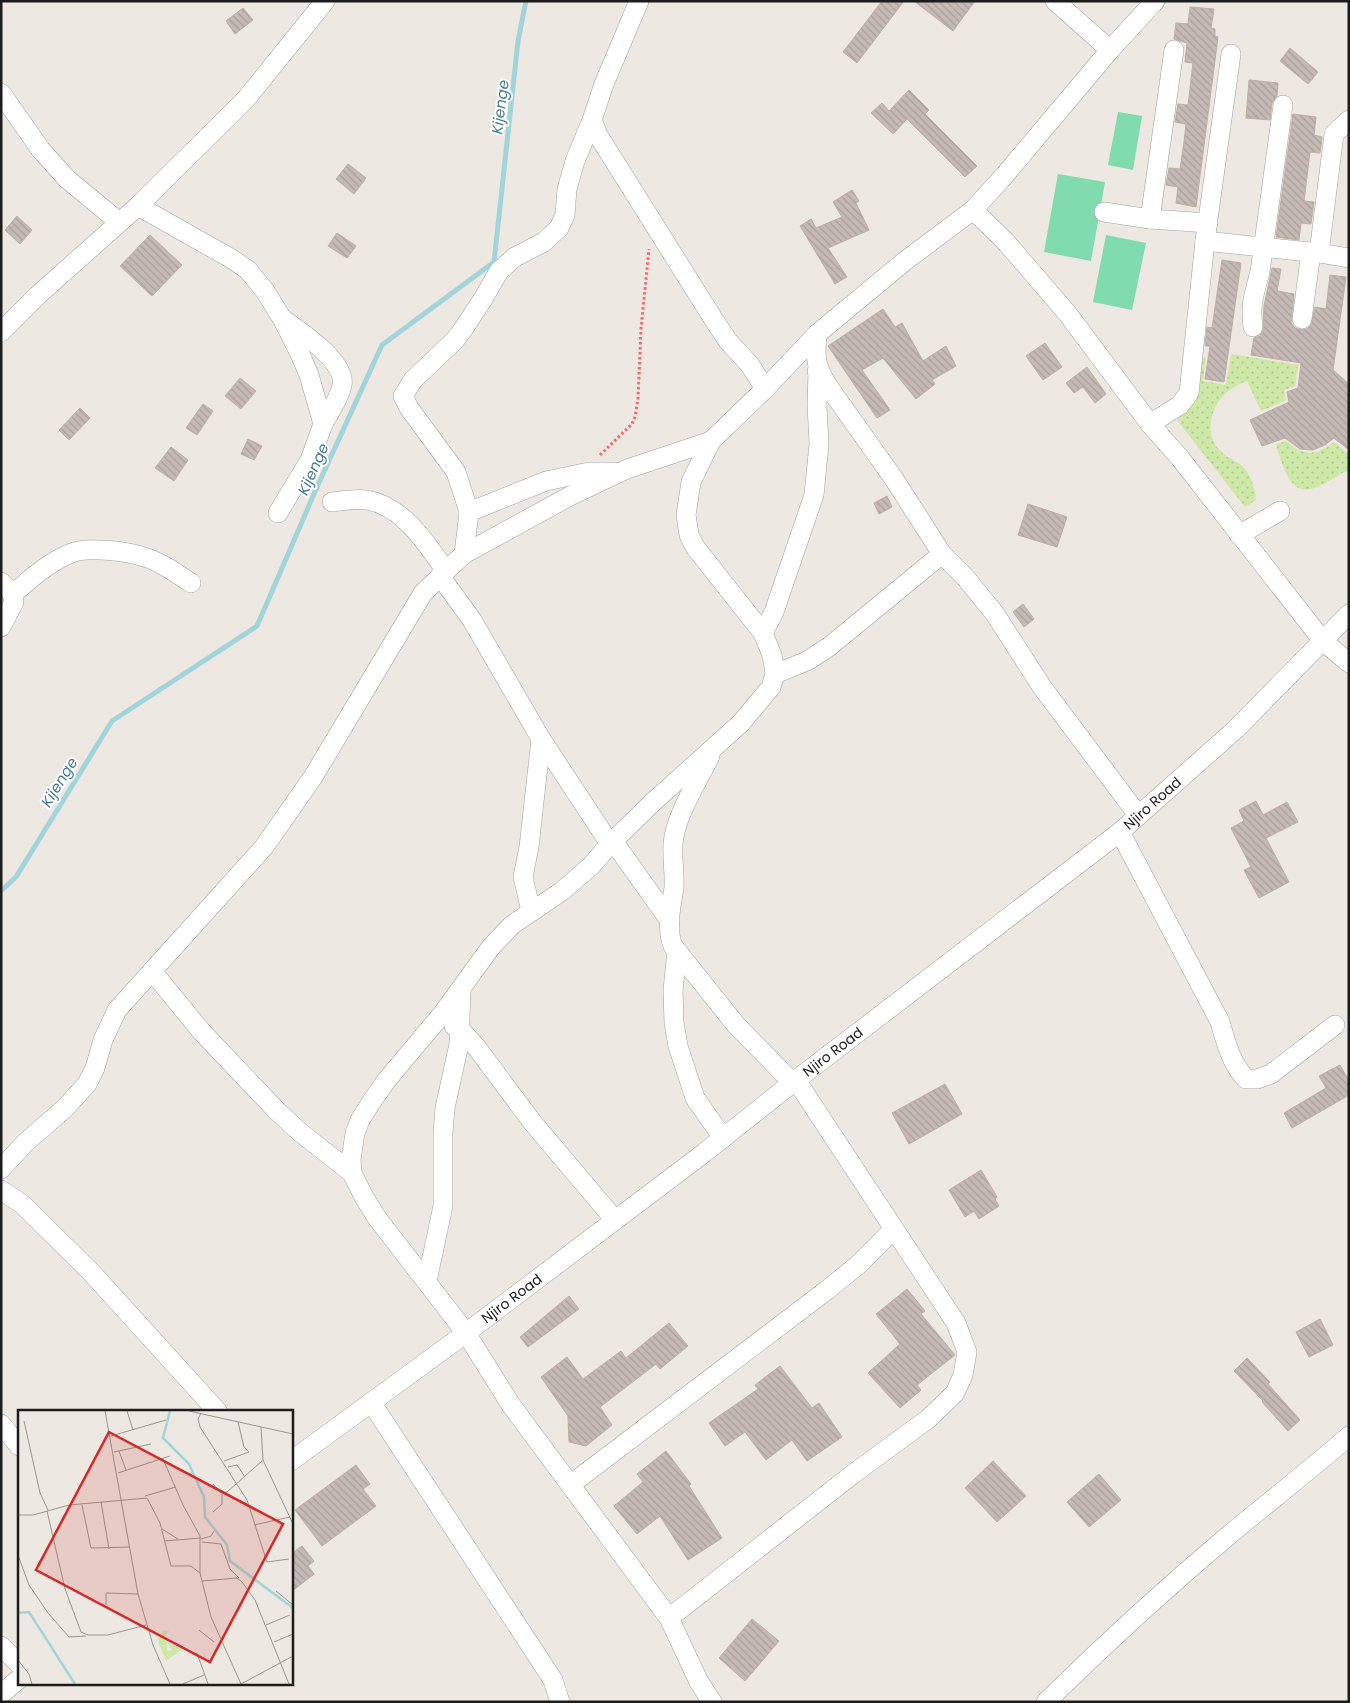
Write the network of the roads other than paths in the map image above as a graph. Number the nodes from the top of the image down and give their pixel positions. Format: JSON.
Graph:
{"nodes":[{"id":1,"x":325,"y":1,"type":"edge"},
{"id":2,"x":639,"y":1,"type":"edge"},
{"id":3,"x":1055,"y":1,"type":"edge"},
{"id":4,"x":1155,"y":1,"type":"edge"},
{"id":5,"x":1110,"y":50,"type":"junction"},
{"id":6,"x":1174,"y":50,"type":"dead end"},
{"id":7,"x":1231,"y":54,"type":"dead end"},
{"id":8,"x":1,"y":93,"type":"edge"},
{"id":9,"x":1282,"y":105,"type":"dead end"},
{"id":10,"x":592,"y":120,"type":"junction"},
{"id":11,"x":1349,"y":120,"type":"edge"},
{"id":12,"x":138,"y":206,"type":"junction"},
{"id":13,"x":973,"y":210,"type":"junction"},
{"id":14,"x":1104,"y":212,"type":"dead end"},
{"id":15,"x":1150,"y":219,"type":"junction"},
{"id":16,"x":119,"y":222,"type":"junction"},
{"id":17,"x":1207,"y":232,"type":"junction"},
{"id":18,"x":1263,"y":247,"type":"junction"},
{"id":19,"x":1315,"y":252,"type":"junction"},
{"id":20,"x":1349,"y":258,"type":"edge"},
{"id":21,"x":1302,"y":319,"type":"dead end"},
{"id":22,"x":283,"y":320,"type":"junction"},
{"id":23,"x":1253,"y":327,"type":"dead end"},
{"id":24,"x":1,"y":332,"type":"edge"},
{"id":25,"x":817,"y":334,"type":"junction"},
{"id":26,"x":789,"y":362,"type":"junction"},
{"id":27,"x":818,"y":371,"type":"junction"},
{"id":28,"x":764,"y":389,"type":"junction"},
{"id":29,"x":323,"y":424,"type":"junction"},
{"id":30,"x":1150,"y":424,"type":"junction"},
{"id":31,"x":711,"y":441,"type":"junction"},
{"id":32,"x":621,"y":472,"type":"junction"},
{"id":33,"x":332,"y":502,"type":"dead end"},
{"id":34,"x":1280,"y":511,"type":"dead end"},
{"id":35,"x":469,"y":512,"type":"junction"},
{"id":36,"x":278,"y":513,"type":"dead end"},
{"id":37,"x":1239,"y":535,"type":"junction"},
{"id":38,"x":464,"y":554,"type":"junction"},
{"id":39,"x":942,"y":554,"type":"junction"},
{"id":40,"x":443,"y":573,"type":"junction"},
{"id":41,"x":191,"y":583,"type":"dead end"},
{"id":42,"x":7,"y":588,"type":"edge"},
{"id":43,"x":1349,"y":614,"type":"edge"},
{"id":44,"x":1,"y":626,"type":"edge"},
{"id":45,"x":763,"y":633,"type":"junction"},
{"id":46,"x":1323,"y":640,"type":"junction"},
{"id":47,"x":1349,"y":663,"type":"edge"},
{"id":48,"x":775,"y":674,"type":"junction"},
{"id":49,"x":541,"y":739,"type":"junction"},
{"id":50,"x":715,"y":747,"type":"junction"},
{"id":51,"x":1138,"y":815,"type":"junction"},
{"id":52,"x":1120,"y":832,"type":"junction"},
{"id":53,"x":612,"y":842,"type":"junction"},
{"id":54,"x":531,"y":911,"type":"junction"},
{"id":55,"x":670,"y":921,"type":"junction"},
{"id":56,"x":677,"y":951,"type":"junction"},
{"id":57,"x":152,"y":971,"type":"junction"},
{"id":58,"x":461,"y":990,"type":"junction"},
{"id":59,"x":436,"y":1022,"type":"junction"},
{"id":60,"x":1335,"y":1025,"type":"dead end"},
{"id":61,"x":460,"y":1029,"type":"junction"},
{"id":62,"x":795,"y":1082,"type":"junction"},
{"id":63,"x":723,"y":1138,"type":"junction"},
{"id":64,"x":1,"y":1169,"type":"edge"},
{"id":65,"x":352,"y":1173,"type":"junction"},
{"id":66,"x":1,"y":1190,"type":"edge"},
{"id":67,"x":615,"y":1220,"type":"junction"},
{"id":68,"x":894,"y":1229,"type":"junction"},
{"id":69,"x":427,"y":1281,"type":"junction"},
{"id":70,"x":466,"y":1333,"type":"junction"},
{"id":71,"x":371,"y":1402,"type":"junction"},
{"id":72,"x":216,"y":1410,"type":"edge"},
{"id":73,"x":1,"y":1424,"type":"edge"},
{"id":74,"x":1349,"y":1436,"type":"edge"},
{"id":75,"x":18,"y":1445,"type":"edge"},
{"id":76,"x":292,"y":1460,"type":"edge"},
{"id":77,"x":570,"y":1485,"type":"junction"},
{"id":78,"x":669,"y":1618,"type":"junction"},
{"id":79,"x":1,"y":1646,"type":"edge"},
{"id":80,"x":18,"y":1663,"type":"edge"},
{"id":81,"x":18,"y":1680,"type":"edge"},
{"id":82,"x":1,"y":1694,"type":"edge"},
{"id":83,"x":560,"y":1702,"type":"edge"},
{"id":84,"x":712,"y":1702,"type":"edge"},
{"id":85,"x":1046,"y":1702,"type":"edge"}],
"edges":[{"from":1,"to":12,"type":"street"},
{"from":2,"to":10,"type":"street"},
{"from":3,"to":5,"type":"street"},
{"from":4,"to":5,"type":"street"},
{"from":5,"to":13,"type":"street"},
{"from":6,"to":15,"type":"street"},
{"from":7,"to":17,"type":"street"},
{"from":8,"to":16,"type":"street"},
{"from":9,"to":18,"type":"street"},
{"from":10,"to":28,"type":"street"},
{"from":10,"to":35,"type":"street"},
{"from":11,"to":19,"type":"street"},
{"from":12,"to":16,"type":"street"},
{"from":12,"to":22,"type":"street"},
{"from":13,"to":25,"type":"street"},
{"from":13,"to":30,"type":"street"},
{"from":14,"to":15,"type":"street"},
{"from":15,"to":17,"type":"street"},
{"from":16,"to":24,"type":"street"},
{"from":17,"to":18,"type":"street"},
{"from":17,"to":30,"type":"street"},
{"from":18,"to":19,"type":"street"},
{"from":18,"to":23,"type":"street"},
{"from":19,"to":20,"type":"street"},
{"from":19,"to":21,"type":"street"},
{"from":22,"to":29,"type":"street"},
{"from":22,"to":29,"type":"street"},
{"from":25,"to":26,"type":"street"},
{"from":25,"to":27,"type":"street"},
{"from":26,"to":27,"type":"street"},
{"from":26,"to":28,"type":"street"},
{"from":27,"to":39,"type":"street"},
{"from":27,"to":45,"type":"street"},
{"from":28,"to":31,"type":"street"},
{"from":29,"to":36,"type":"street"},
{"from":30,"to":37,"type":"street"},
{"from":31,"to":32,"type":"street"},
{"from":31,"to":45,"type":"street"},
{"from":32,"to":35,"type":"street"},
{"from":32,"to":38,"type":"street"},
{"from":33,"to":40,"type":"street"},
{"from":34,"to":37,"type":"street"},
{"from":35,"to":38,"type":"street"},
{"from":37,"to":46,"type":"street"},
{"from":38,"to":40,"type":"street"},
{"from":39,"to":48,"type":"street"},
{"from":39,"to":51,"type":"street"},
{"from":40,"to":49,"type":"street"},
{"from":40,"to":57,"type":"street"},
{"from":41,"to":42,"type":"street"},
{"from":42,"to":44,"type":"street"},
{"from":43,"to":46,"type":"street","name":"Njiro Road"},
{"from":45,"to":48,"type":"street"},
{"from":46,"to":47,"type":"street"},
{"from":46,"to":51,"type":"street","name":"Njiro Road"},
{"from":48,"to":50,"type":"street"},
{"from":49,"to":53,"type":"street"},
{"from":49,"to":54,"type":"street"},
{"from":50,"to":53,"type":"street"},
{"from":50,"to":55,"type":"street"},
{"from":51,"to":52,"type":"street","name":"Njiro Road"},
{"from":52,"to":60,"type":"street"},
{"from":52,"to":62,"type":"street","name":"Njiro Road"},
{"from":53,"to":54,"type":"street"},
{"from":53,"to":55,"type":"street"},
{"from":54,"to":58,"type":"street"},
{"from":55,"to":56,"type":"street"},
{"from":56,"to":62,"type":"street"},
{"from":56,"to":63,"type":"street"},
{"from":57,"to":64,"type":"street"},
{"from":57,"to":65,"type":"street"},
{"from":58,"to":59,"type":"street"},
{"from":58,"to":61,"type":"street"},
{"from":59,"to":61,"type":"street"},
{"from":59,"to":65,"type":"street"},
{"from":61,"to":67,"type":"street"},
{"from":61,"to":69,"type":"street"},
{"from":62,"to":63,"type":"street","name":"Njiro Road"},
{"from":62,"to":68,"type":"street"},
{"from":63,"to":67,"type":"street","name":"Njiro Road"},
{"from":65,"to":69,"type":"street"},
{"from":66,"to":72,"type":"street"},
{"from":67,"to":70,"type":"street","name":"Njiro Road"},
{"from":68,"to":77,"type":"street"},
{"from":68,"to":78,"type":"street"},
{"from":69,"to":70,"type":"street"},
{"from":70,"to":71,"type":"street","name":"Njiro Road"},
{"from":70,"to":77,"type":"street"},
{"from":71,"to":76,"type":"street","name":"Njiro Road"},
{"from":71,"to":83,"type":"street"},
{"from":73,"to":75,"type":"street"},
{"from":74,"to":85,"type":"street"},
{"from":77,"to":78,"type":"street"},
{"from":78,"to":84,"type":"street"},
{"from":79,"to":80,"type":"street"},
{"from":81,"to":82,"type":"street"}]}
